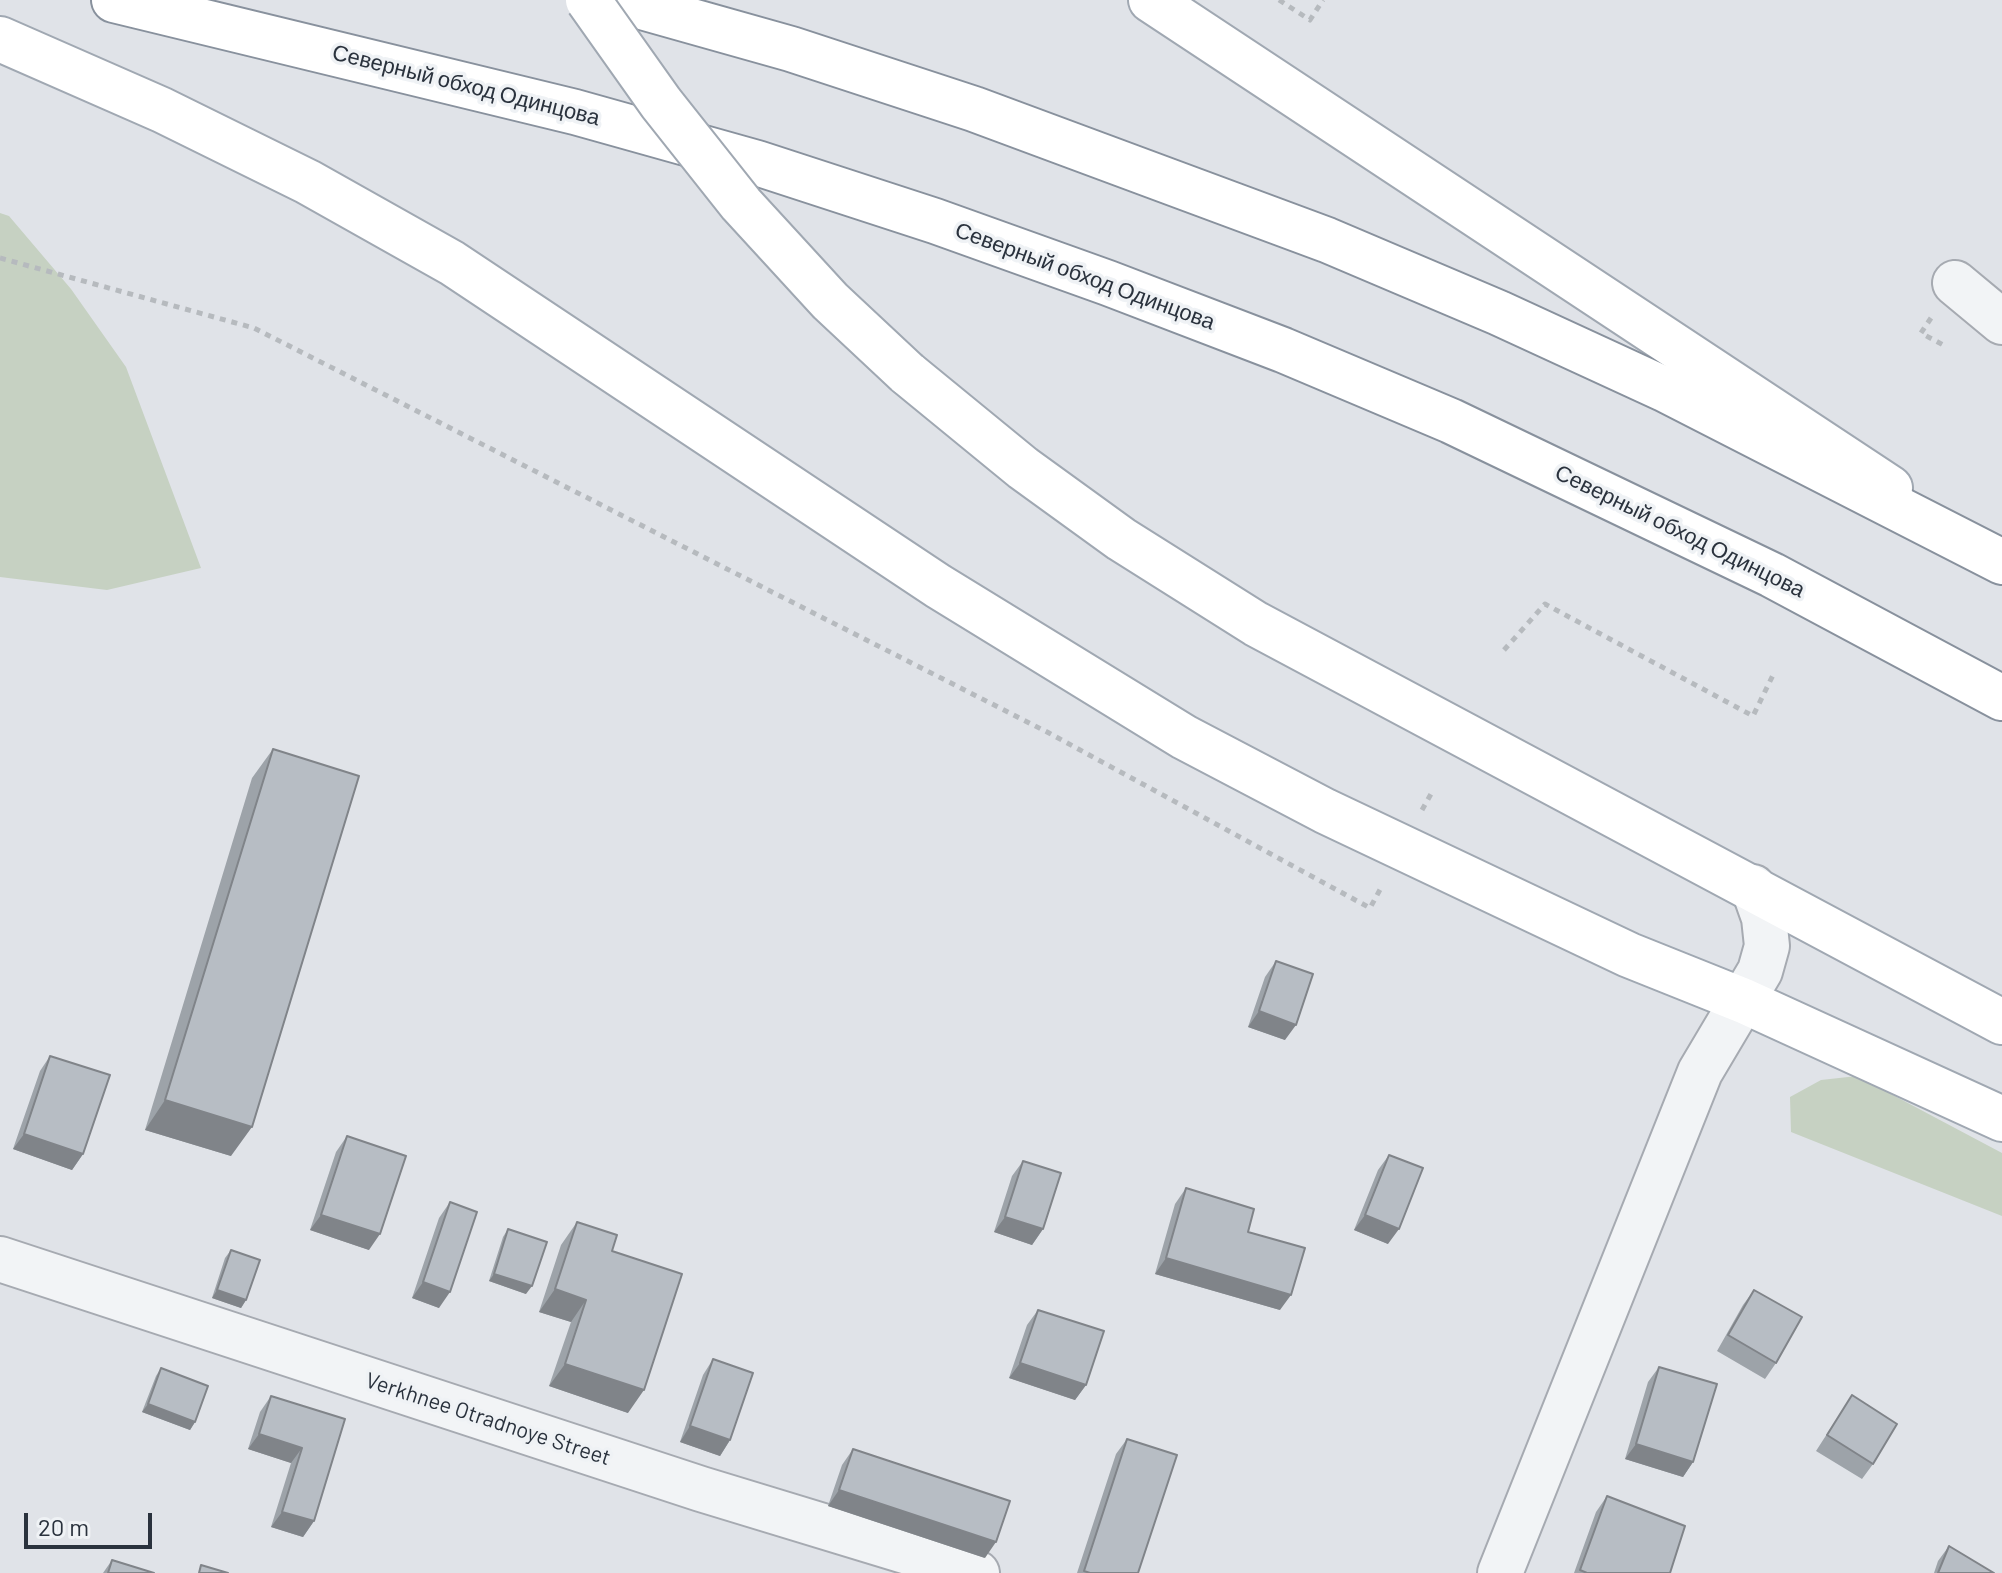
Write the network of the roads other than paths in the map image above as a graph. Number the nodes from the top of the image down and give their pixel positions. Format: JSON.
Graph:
{"nodes":[{"id":1,"x":114,"y":0,"type":"edge"},
{"id":2,"x":588,"y":0,"type":"edge"},
{"id":3,"x":617,"y":0,"type":"edge"},
{"id":4,"x":1151,"y":0,"type":"edge"},
{"id":5,"x":0,"y":39,"type":"edge"},
{"id":6,"x":1955,"y":283,"type":"dead end"},
{"id":7,"x":2002,"y":322,"type":"edge"},
{"id":8,"x":2002,"y":562,"type":"edge"},
{"id":9,"x":2002,"y":698,"type":"edge"},
{"id":10,"x":1753,"y":887,"type":"junction"},
{"id":11,"x":1744,"y":1001,"type":"junction"},
{"id":12,"x":2002,"y":1022,"type":"edge"},
{"id":13,"x":2002,"y":1119,"type":"edge"},
{"id":14,"x":0,"y":1259,"type":"edge"},
{"id":15,"x":977,"y":1573,"type":"edge"},
{"id":16,"x":1500,"y":1573,"type":"edge"}],
"edges":[{"from":1,"to":9,"type":"main road","name":"Северный обход Одинцова"},
{"from":2,"to":10,"type":"main road","bridge":true},
{"from":3,"to":8,"type":"main road"},
{"from":4,"to":8,"type":"main road"},
{"from":5,"to":11,"type":"main road"},
{"from":6,"to":7,"type":"street"},
{"from":10,"to":11,"type":"street"},
{"from":10,"to":12,"type":"main road"},
{"from":11,"to":13,"type":"main road"},
{"from":11,"to":16,"type":"street"},
{"from":14,"to":15,"type":"street","name":"Verkhnee Otradnoye Street"}]}
